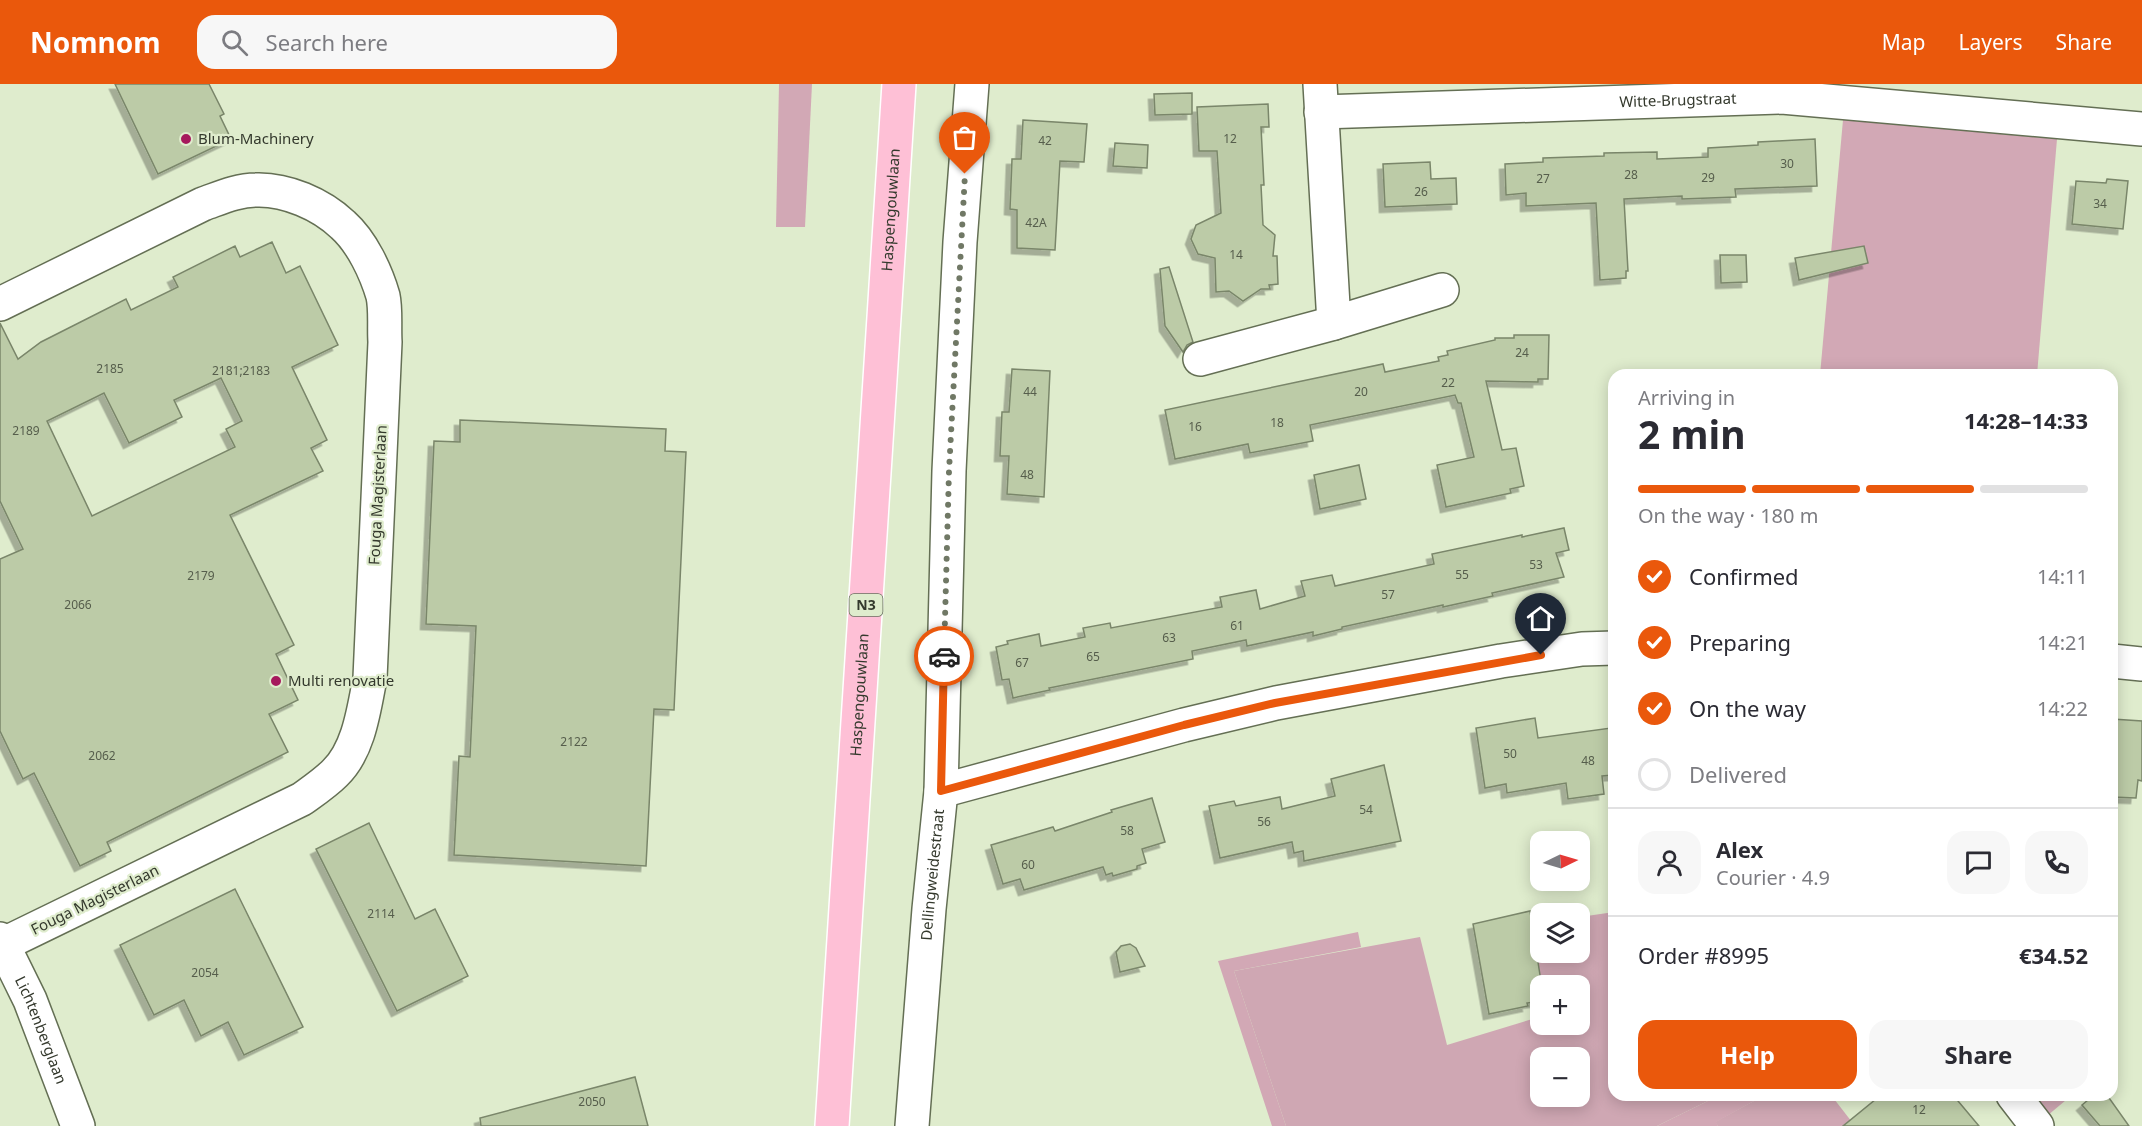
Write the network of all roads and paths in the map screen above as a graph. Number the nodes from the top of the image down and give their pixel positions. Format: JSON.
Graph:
{"nodes":[{"id":1,"x":899,"y":84,"type":"edge"},
{"id":2,"x":972,"y":84,"type":"edge"},
{"id":3,"x":1782,"y":91,"type":"edge"},
{"id":4,"x":1320,"y":98,"type":"edge"},
{"id":5,"x":2142,"y":129,"type":"edge"},
{"id":6,"x":1442,"y":290,"type":"dead end"},
{"id":7,"x":0,"y":304,"type":"edge"},
{"id":8,"x":1334,"y":323,"type":"junction"},
{"id":9,"x":1200,"y":358,"type":"dead end"},
{"id":10,"x":1608,"y":648,"type":"edge"},
{"id":11,"x":2118,"y":662,"type":"edge"},
{"id":12,"x":2142,"y":664,"type":"edge"},
{"id":13,"x":941,"y":791,"type":"junction"},
{"id":14,"x":2,"y":942,"type":"edge"},
{"id":15,"x":2018,"y":1101,"type":"edge"},
{"id":16,"x":78,"y":1126,"type":"edge"},
{"id":17,"x":832,"y":1126,"type":"edge"},
{"id":18,"x":912,"y":1126,"type":"edge"},
{"id":19,"x":2037,"y":1126,"type":"edge"}],
"edges":[{"from":1,"to":17,"type":"main road","name":"Haspengouwlaan","number":"N3"},
{"from":2,"to":13,"type":"street","name":"Dellingweidestraat"},
{"from":3,"to":4,"type":"street","name":"Witte-Brugstraat"},
{"from":3,"to":5,"type":"street","name":"Witte-Brugstraat"},
{"from":4,"to":8,"type":"street","name":"Witte-Brugstraat"},
{"from":6,"to":8,"type":"street"},
{"from":7,"to":14,"type":"street","name":"Fouga Magisterlaan"},
{"from":8,"to":9,"type":"street"},
{"from":10,"to":13,"type":"street"},
{"from":11,"to":12,"type":"street"},
{"from":13,"to":18,"type":"street","name":"Dellingweidestraat"},
{"from":14,"to":16,"type":"street","name":"Lichtenberglaan"},
{"from":15,"to":19,"type":"street"}]}
